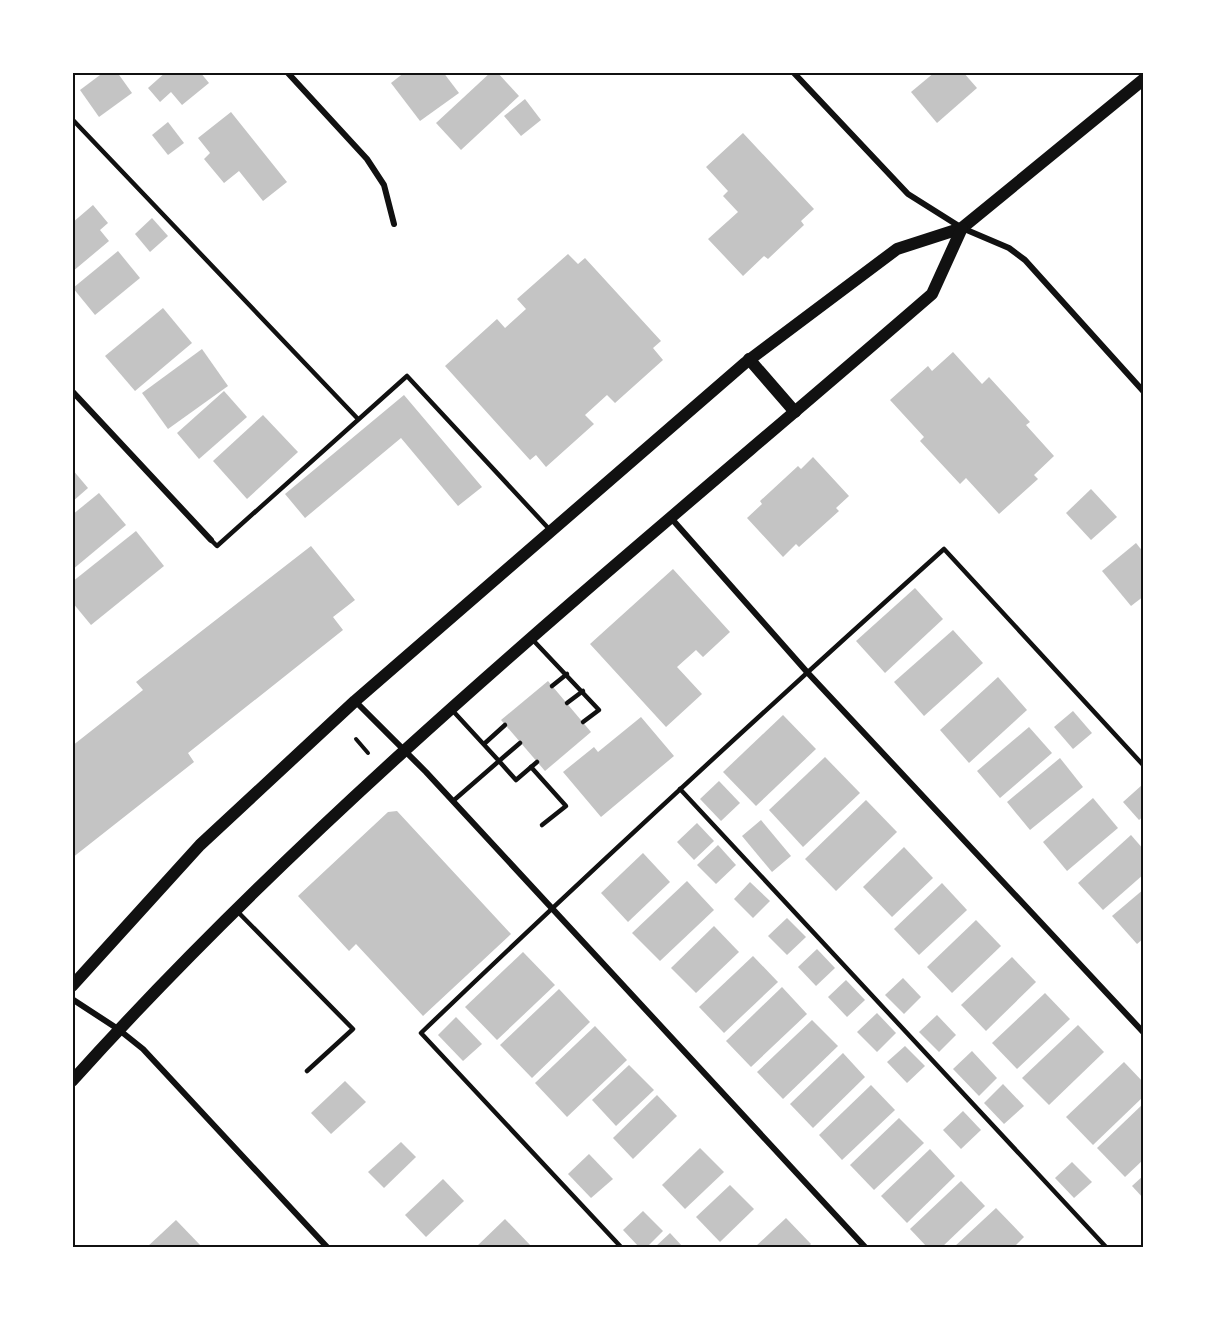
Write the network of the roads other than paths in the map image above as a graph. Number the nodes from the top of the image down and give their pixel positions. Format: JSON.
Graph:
{"nodes":[{"id":1,"x":286,"y":72,"type":"edge"},
{"id":2,"x":793,"y":72,"type":"edge"},
{"id":3,"x":1144,"y":79,"type":"edge"},
{"id":4,"x":72,"y":118,"type":"edge"},
{"id":5,"x":394,"y":225,"type":"dead end"},
{"id":6,"x":962,"y":228,"type":"junction"},
{"id":7,"x":749,"y":359,"type":"junction"},
{"id":8,"x":72,"y":391,"type":"edge"},
{"id":9,"x":1144,"y":392,"type":"edge"},
{"id":10,"x":795,"y":412,"type":"junction"},
{"id":11,"x":358,"y":419,"type":"junction"},
{"id":12,"x":671,"y":519,"type":"junction"},
{"id":13,"x":550,"y":530,"type":"junction"},
{"id":14,"x":211,"y":540,"type":"joint"},
{"id":15,"x":532,"y":639,"type":"junction"},
{"id":16,"x":807,"y":672,"type":"junction"},
{"id":17,"x":567,"y":674,"type":"junction"},
{"id":18,"x":552,"y":686,"type":"dead end"},
{"id":19,"x":582,"y":691,"type":"junction"},
{"id":20,"x":355,"y":701,"type":"junction"},
{"id":21,"x":567,"y":703,"type":"dead end"},
{"id":22,"x":450,"y":709,"type":"junction"},
{"id":23,"x":583,"y":722,"type":"dead end"},
{"id":24,"x":505,"y":725,"type":"dead end"},
{"id":25,"x":520,"y":743,"type":"dead end"},
{"id":26,"x":483,"y":744,"type":"junction"},
{"id":27,"x":404,"y":749,"type":"junction"},
{"id":28,"x":499,"y":761,"type":"junction"},
{"id":29,"x":537,"y":762,"type":"dead end"},
{"id":30,"x":1144,"y":766,"type":"edge"},
{"id":31,"x":531,"y":767,"type":"junction"},
{"id":32,"x":680,"y":789,"type":"junction"},
{"id":33,"x":453,"y":801,"type":"junction"},
{"id":34,"x":542,"y":825,"type":"dead end"},
{"id":35,"x":552,"y":908,"type":"junction"},
{"id":36,"x":236,"y":910,"type":"junction"},
{"id":37,"x":72,"y":986,"type":"edge"},
{"id":38,"x":72,"y":999,"type":"edge"},
{"id":39,"x":118,"y":1029,"type":"junction"},
{"id":40,"x":1144,"y":1033,"type":"edge"},
{"id":41,"x":307,"y":1071,"type":"dead end"},
{"id":42,"x":72,"y":1081,"type":"edge"},
{"id":43,"x":327,"y":1247,"type":"edge"},
{"id":44,"x":621,"y":1247,"type":"edge"},
{"id":45,"x":865,"y":1247,"type":"edge"},
{"id":46,"x":1106,"y":1247,"type":"edge"}],
"edges":[{"from":1,"to":5,"type":"street"},
{"from":2,"to":6,"type":"street"},
{"from":3,"to":6,"type":"main road"},
{"from":4,"to":11,"type":"lane"},
{"from":6,"to":7,"type":"main road"},
{"from":6,"to":9,"type":"street"},
{"from":6,"to":10,"type":"main road"},
{"from":7,"to":10,"type":"main road"},
{"from":7,"to":13,"type":"main road"},
{"from":8,"to":14,"type":"street"},
{"from":10,"to":12,"type":"main road"},
{"from":11,"to":13,"type":"lane"},
{"from":11,"to":14,"type":"lane"},
{"from":12,"to":15,"type":"main road"},
{"from":12,"to":16,"type":"street"},
{"from":13,"to":20,"type":"main road"},
{"from":15,"to":17,"type":"lane"},
{"from":15,"to":22,"type":"main road"},
{"from":16,"to":30,"type":"lane"},
{"from":16,"to":32,"type":"lane"},
{"from":16,"to":40,"type":"street"},
{"from":17,"to":18,"type":"lane"},
{"from":17,"to":19,"type":"lane"},
{"from":19,"to":21,"type":"lane"},
{"from":19,"to":23,"type":"lane"},
{"from":20,"to":27,"type":"street"},
{"from":20,"to":37,"type":"main road"},
{"from":22,"to":26,"type":"lane"},
{"from":22,"to":27,"type":"main road"},
{"from":24,"to":26,"type":"lane"},
{"from":25,"to":28,"type":"lane"},
{"from":26,"to":28,"type":"lane"},
{"from":27,"to":33,"type":"street"},
{"from":27,"to":36,"type":"main road"},
{"from":28,"to":31,"type":"lane"},
{"from":28,"to":33,"type":"lane"},
{"from":29,"to":31,"type":"lane"},
{"from":31,"to":34,"type":"lane"},
{"from":32,"to":35,"type":"lane"},
{"from":32,"to":46,"type":"lane"},
{"from":33,"to":35,"type":"street"},
{"from":35,"to":44,"type":"lane"},
{"from":35,"to":45,"type":"street"},
{"from":36,"to":39,"type":"main road"},
{"from":36,"to":41,"type":"lane"},
{"from":38,"to":39,"type":"street"},
{"from":39,"to":42,"type":"main road"},
{"from":39,"to":43,"type":"street"}]}
